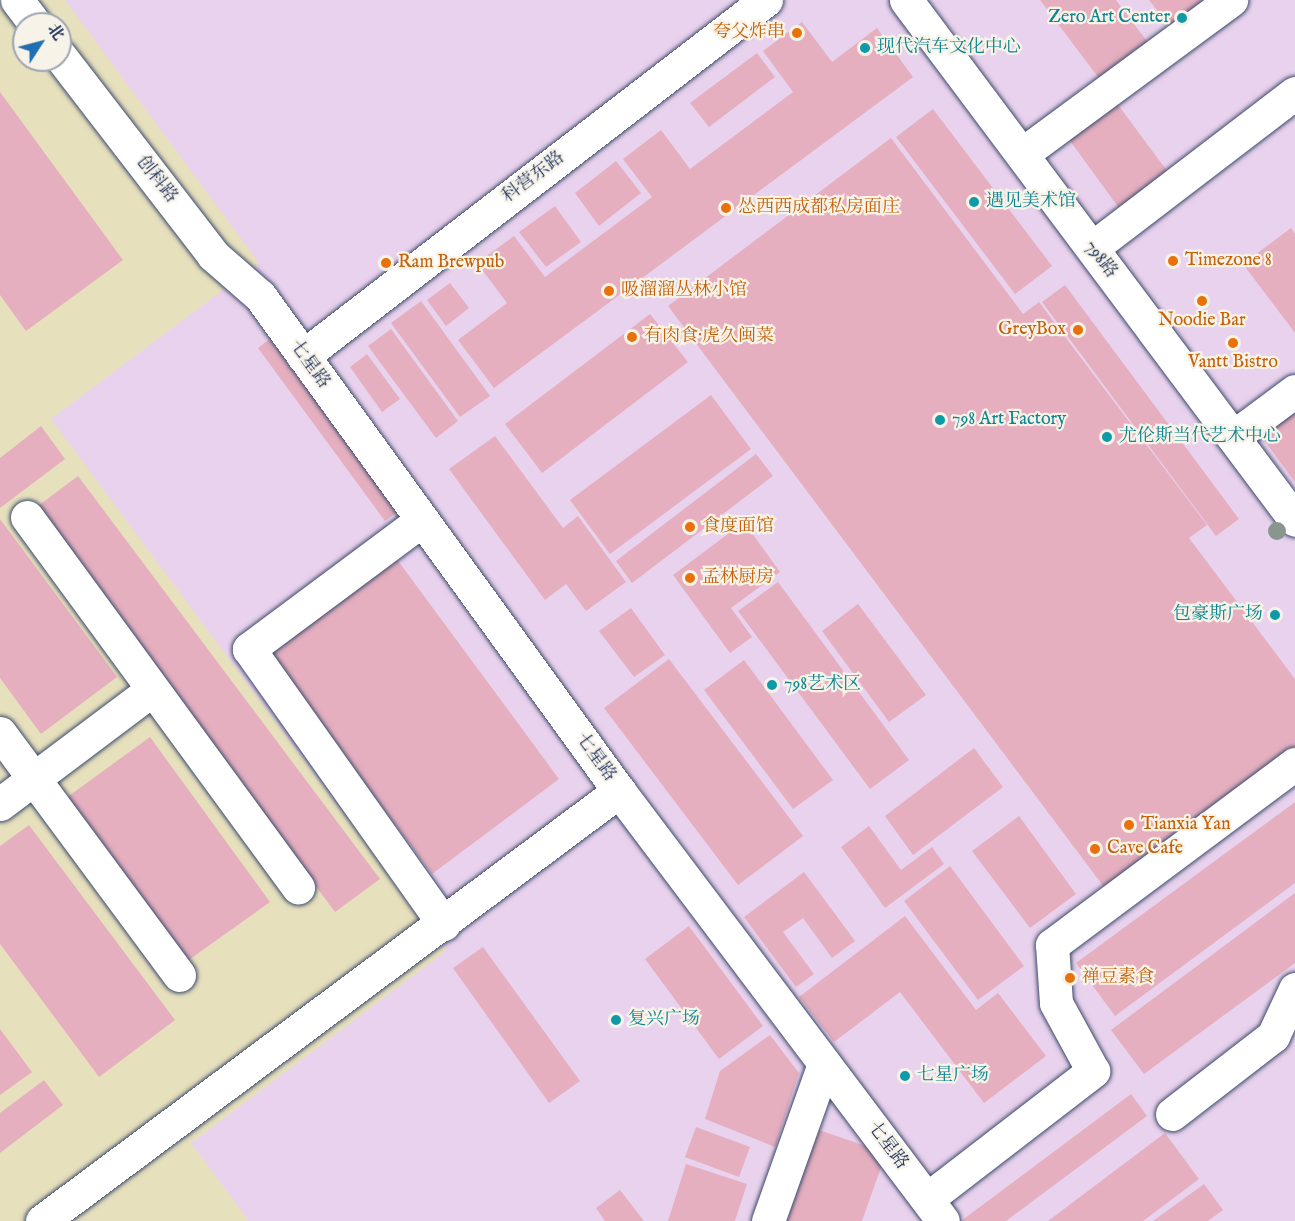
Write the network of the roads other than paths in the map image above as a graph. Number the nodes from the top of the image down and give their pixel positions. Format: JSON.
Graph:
{"nodes":[{"id":1,"x":766,"y":0,"type":"edge"},
{"id":2,"x":906,"y":0,"type":"edge"},
{"id":3,"x":1231,"y":0,"type":"edge"},
{"id":4,"x":72,"y":72,"type":"edge"},
{"id":5,"x":1295,"y":93,"type":"edge"},
{"id":6,"x":1022,"y":154,"type":"junction"},
{"id":7,"x":1092,"y":248,"type":"junction"},
{"id":8,"x":260,"y":296,"type":"joint"},
{"id":9,"x":303,"y":356,"type":"junction"},
{"id":10,"x":1295,"y":391,"type":"edge"},
{"id":11,"x":1233,"y":437,"type":"junction"},
{"id":12,"x":27,"y":517,"type":"dead end"},
{"id":13,"x":1295,"y":520,"type":"edge"},
{"id":14,"x":414,"y":526,"type":"junction"},
{"id":15,"x":153,"y":690,"type":"junction"},
{"id":16,"x":0,"y":733,"type":"edge"},
{"id":17,"x":1295,"y":764,"type":"edge"},
{"id":18,"x":34,"y":779,"type":"junction"},
{"id":19,"x":611,"y":797,"type":"junction"},
{"id":20,"x":0,"y":804,"type":"edge"},
{"id":21,"x":298,"y":887,"type":"dead end"},
{"id":22,"x":444,"y":924,"type":"junction"},
{"id":23,"x":179,"y":975,"type":"dead end"},
{"id":24,"x":1295,"y":989,"type":"edge"},
{"id":25,"x":824,"y":1064,"type":"junction"},
{"id":26,"x":1172,"y":1114,"type":"dead end"},
{"id":27,"x":936,"y":1211,"type":"edge"},
{"id":28,"x":42,"y":1221,"type":"edge"},
{"id":29,"x":768,"y":1221,"type":"edge"}],
"edges":[{"from":1,"to":9,"type":"street","name":"科营东路"},
{"from":2,"to":6,"type":"street","name":"798路"},
{"from":3,"to":6,"type":"street"},
{"from":4,"to":8,"type":"street","name":"创科路"},
{"from":5,"to":7,"type":"street"},
{"from":6,"to":7,"type":"street","name":"798路"},
{"from":7,"to":11,"type":"street","name":"798路"},
{"from":8,"to":9,"type":"street","name":"七星路"},
{"from":9,"to":14,"type":"street","name":"七星路"},
{"from":10,"to":11,"type":"street"},
{"from":11,"to":13,"type":"street","name":"798路"},
{"from":12,"to":15,"type":"street"},
{"from":14,"to":19,"type":"street","name":"七星路"},
{"from":14,"to":22,"type":"street"},
{"from":15,"to":18,"type":"street"},
{"from":15,"to":21,"type":"street"},
{"from":16,"to":18,"type":"street"},
{"from":17,"to":27,"type":"street"},
{"from":18,"to":20,"type":"street"},
{"from":18,"to":23,"type":"street"},
{"from":19,"to":22,"type":"street"},
{"from":19,"to":25,"type":"street","name":"七星路"},
{"from":22,"to":28,"type":"street"},
{"from":24,"to":26,"type":"street"},
{"from":25,"to":27,"type":"street","name":"七星路"},
{"from":25,"to":29,"type":"street"}]}
